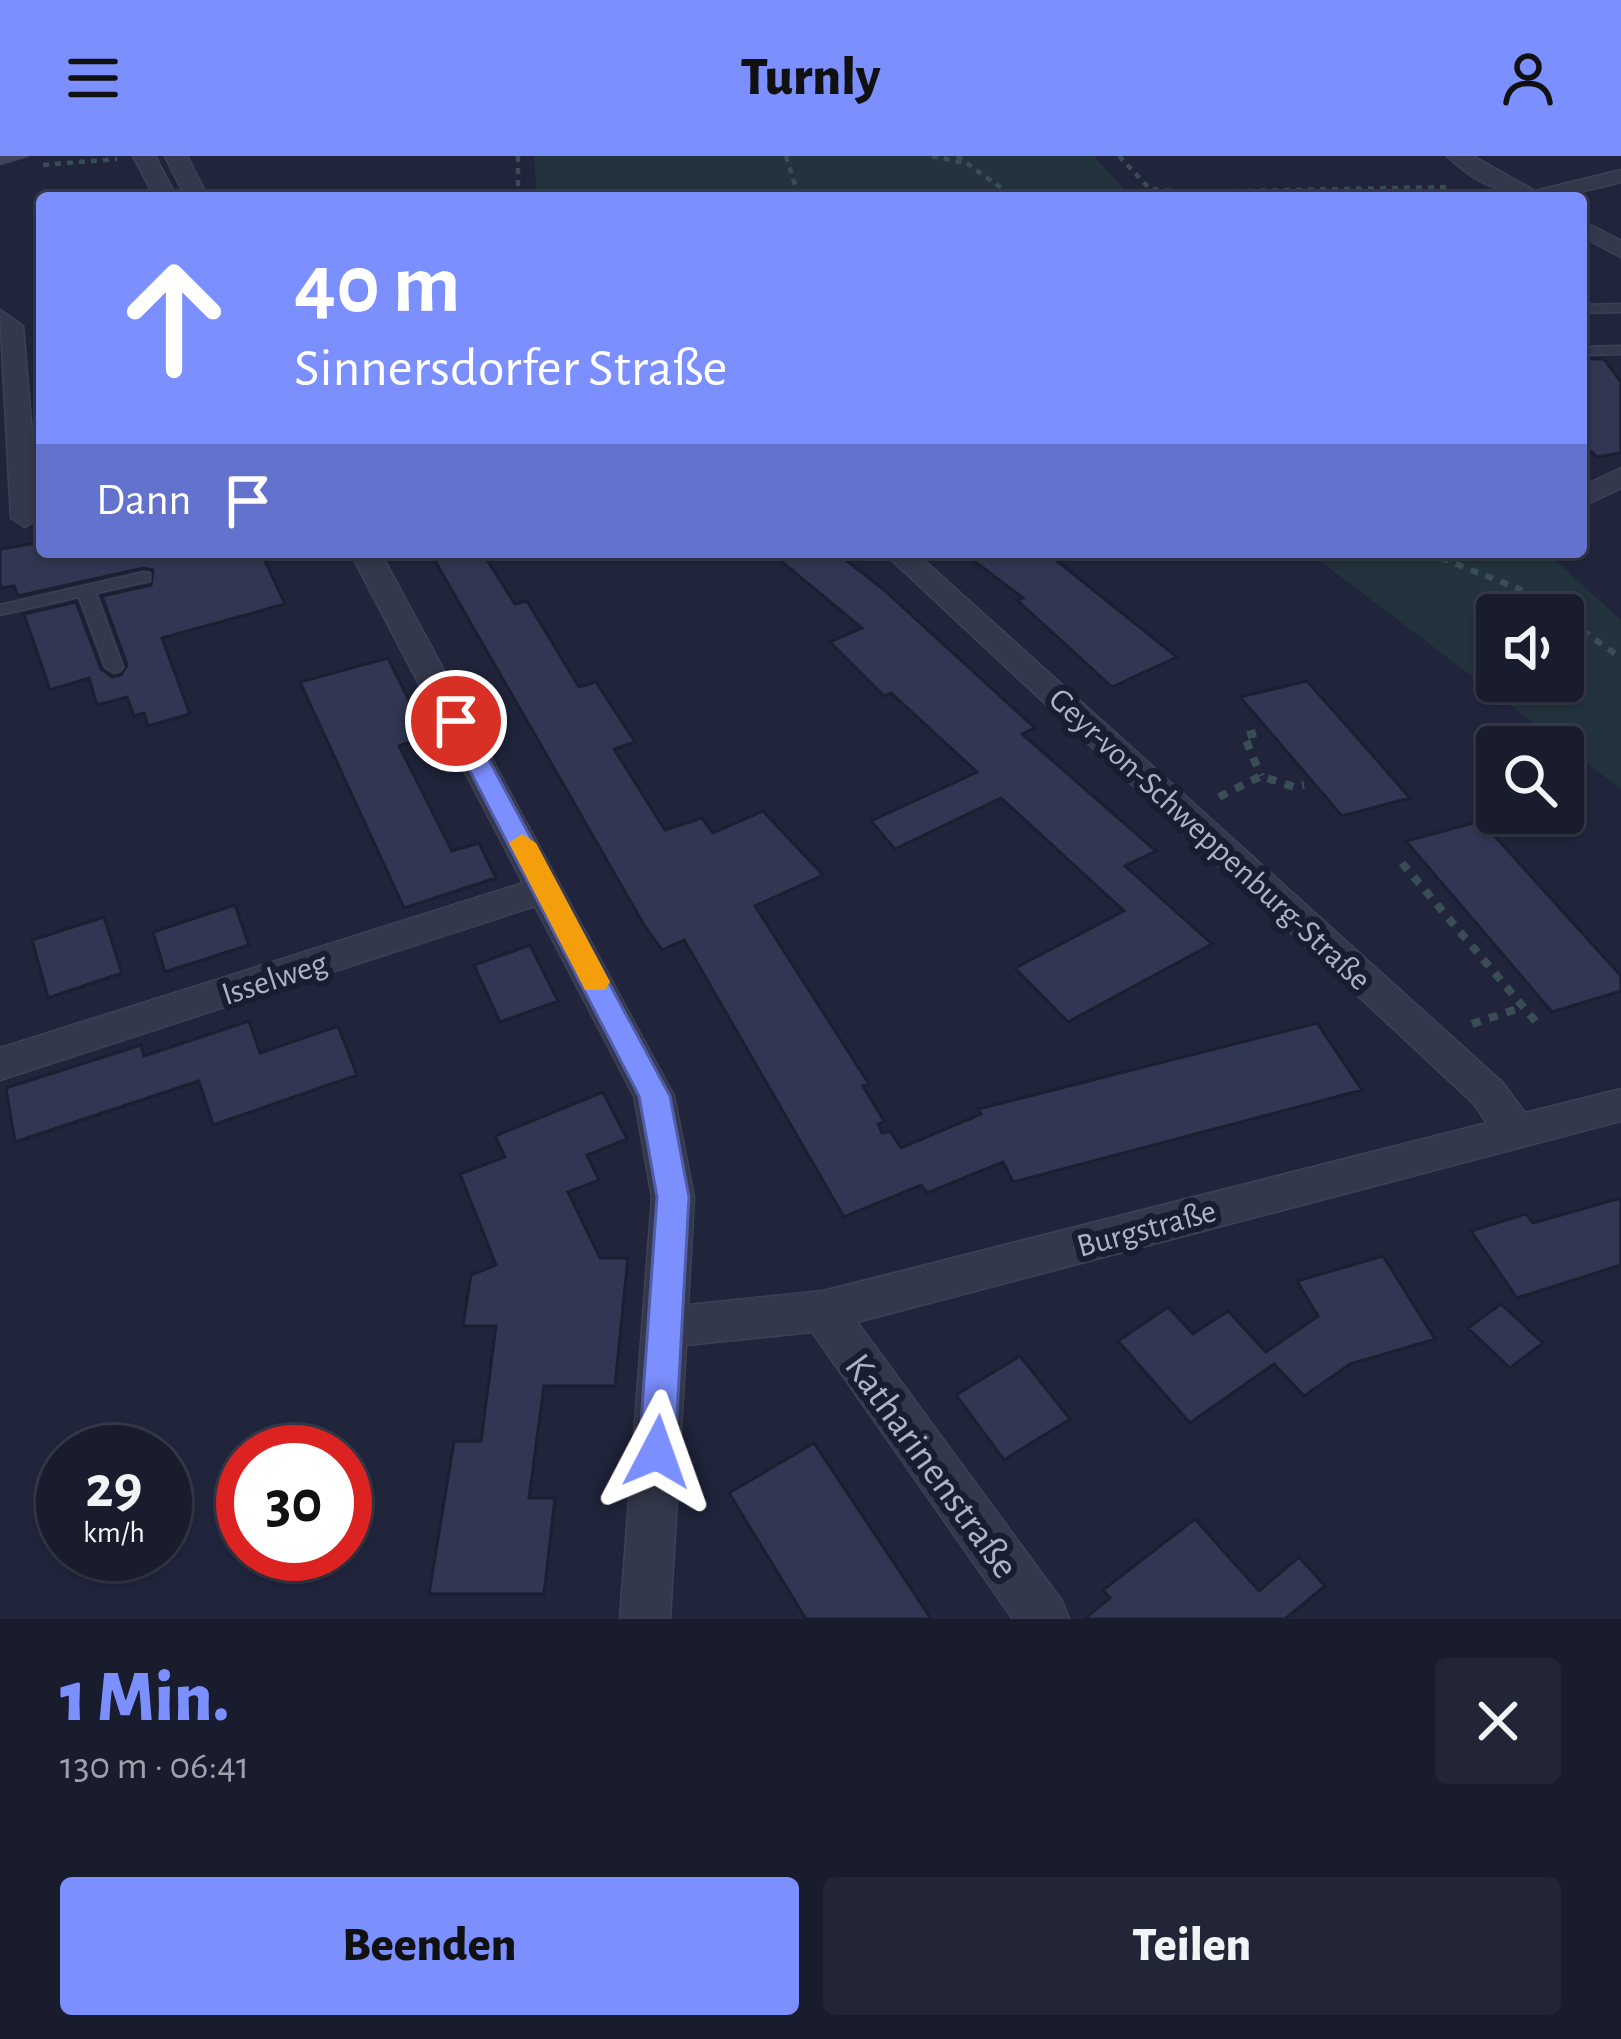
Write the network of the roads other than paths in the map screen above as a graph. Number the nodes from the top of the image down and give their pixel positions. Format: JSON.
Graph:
{"nodes":[{"id":1,"x":16,"y":156,"type":"edge"},
{"id":2,"x":144,"y":156,"type":"edge"},
{"id":3,"x":176,"y":156,"type":"edge"},
{"id":4,"x":1458,"y":156,"type":"edge"},
{"id":5,"x":0,"y":158,"type":"edge"},
{"id":6,"x":1621,"y":176,"type":"edge"},
{"id":7,"x":163,"y":192,"type":"edge"},
{"id":8,"x":194,"y":192,"type":"edge"},
{"id":9,"x":1522,"y":192,"type":"edge"},
{"id":10,"x":1557,"y":192,"type":"edge"},
{"id":11,"x":1587,"y":230,"type":"edge"},
{"id":12,"x":1621,"y":250,"type":"edge"},
{"id":13,"x":1621,"y":308,"type":"edge"},
{"id":14,"x":1587,"y":309,"type":"edge"},
{"id":15,"x":0,"y":317,"type":"edge"},
{"id":16,"x":1621,"y":350,"type":"edge"},
{"id":17,"x":1587,"y":351,"type":"edge"},
{"id":18,"x":1621,"y":476,"type":"edge"},
{"id":19,"x":1587,"y":496,"type":"edge"},
{"id":20,"x":22,"y":518,"type":"edge"},
{"id":21,"x":368,"y":558,"type":"edge"},
{"id":22,"x":905,"y":558,"type":"edge"},
{"id":23,"x":144,"y":577,"type":"dead end"},
{"id":24,"x":86,"y":590,"type":"junction"},
{"id":25,"x":0,"y":610,"type":"edge"},
{"id":26,"x":114,"y":668,"type":"dead end"},
{"id":27,"x":547,"y":889,"type":"junction"},
{"id":28,"x":0,"y":1064,"type":"edge"},
{"id":29,"x":1621,"y":1105,"type":"edge"},
{"id":30,"x":1516,"y":1132,"type":"junction"},
{"id":31,"x":823,"y":1311,"type":"junction"},
{"id":32,"x":667,"y":1327,"type":"junction"},
{"id":33,"x":645,"y":1619,"type":"edge"},
{"id":34,"x":1044,"y":1619,"type":"edge"}],
"edges":[{"from":1,"to":5,"type":"street"},
{"from":2,"to":7,"type":"street"},
{"from":3,"to":8,"type":"street"},
{"from":4,"to":9,"type":"street"},
{"from":6,"to":10,"type":"street"},
{"from":11,"to":12,"type":"street"},
{"from":13,"to":14,"type":"lane"},
{"from":15,"to":20,"type":"street"},
{"from":16,"to":17,"type":"lane"},
{"from":18,"to":19,"type":"street"},
{"from":21,"to":27,"type":"street"},
{"from":22,"to":30,"type":"street","name":"Geyr-von-Schweppenburg-Straße"},
{"from":23,"to":24,"type":"lane"},
{"from":24,"to":25,"type":"lane"},
{"from":24,"to":26,"type":"lane"},
{"from":27,"to":28,"type":"street","name":"Isselweg"},
{"from":27,"to":32,"type":"street"},
{"from":29,"to":30,"type":"street","name":"Burgstraße"},
{"from":30,"to":31,"type":"street","name":"Burgstraße"},
{"from":31,"to":32,"type":"street","name":"Burgstraße"},
{"from":31,"to":34,"type":"street","name":"Katharinenstraße"},
{"from":32,"to":33,"type":"street"}]}
